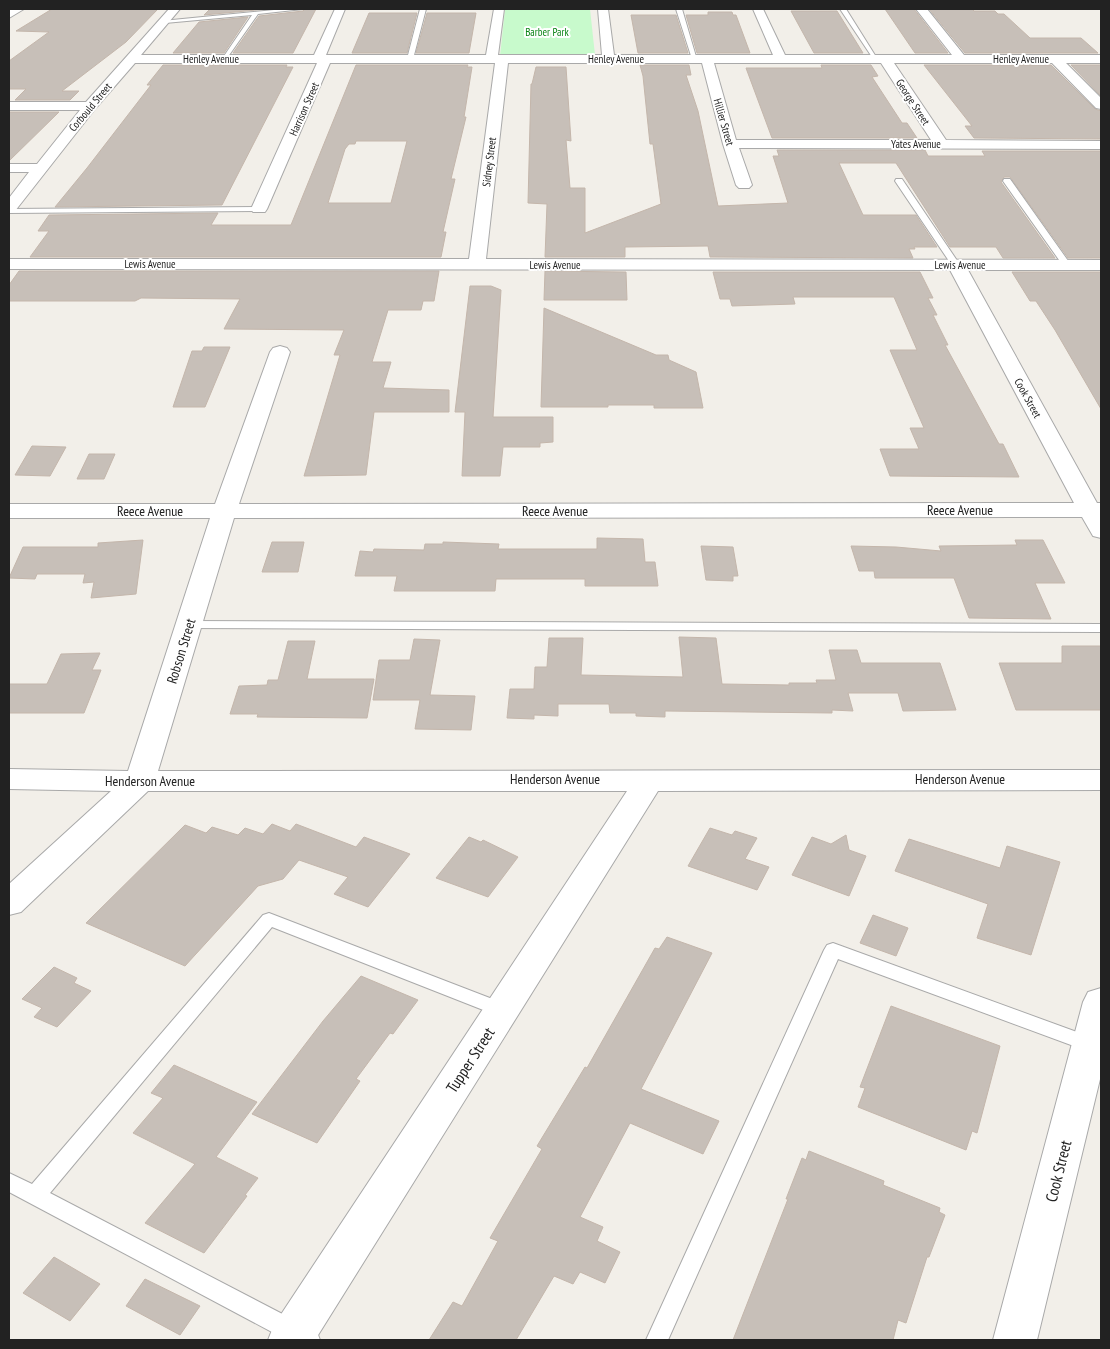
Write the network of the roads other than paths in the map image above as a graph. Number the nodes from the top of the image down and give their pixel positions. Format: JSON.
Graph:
{"nodes":[{"id":1,"x":19,"y":9,"type":"edge"},
{"id":2,"x":175,"y":9,"type":"edge"},
{"id":3,"x":300,"y":9,"type":"edge"},
{"id":4,"x":340,"y":9,"type":"edge"},
{"id":5,"x":422,"y":9,"type":"edge"},
{"id":6,"x":499,"y":9,"type":"edge"},
{"id":7,"x":603,"y":9,"type":"edge"},
{"id":8,"x":679,"y":9,"type":"edge"},
{"id":9,"x":758,"y":9,"type":"edge"},
{"id":10,"x":843,"y":9,"type":"edge"},
{"id":11,"x":921,"y":9,"type":"edge"},
{"id":12,"x":256,"y":13,"type":"junction"},
{"id":13,"x":9,"y":15,"type":"edge"},
{"id":14,"x":165,"y":21,"type":"junction"},
{"id":15,"x":131,"y":59,"type":"junction"},
{"id":16,"x":225,"y":59,"type":"junction"},
{"id":17,"x":321,"y":59,"type":"junction"},
{"id":18,"x":410,"y":59,"type":"junction"},
{"id":19,"x":497,"y":59,"type":"junction"},
{"id":20,"x":608,"y":59,"type":"junction"},
{"id":21,"x":701,"y":59,"type":"junction"},
{"id":22,"x":781,"y":59,"type":"junction"},
{"id":23,"x":881,"y":59,"type":"junction"},
{"id":24,"x":961,"y":59,"type":"junction"},
{"id":25,"x":1055,"y":59,"type":"junction"},
{"id":26,"x":1101,"y":59,"type":"edge"},
{"id":27,"x":1101,"y":105,"type":"edge"},
{"id":28,"x":9,"y":106,"type":"edge"},
{"id":29,"x":90,"y":106,"type":"junction"},
{"id":30,"x":730,"y":144,"type":"junction"},
{"id":31,"x":940,"y":144,"type":"junction"},
{"id":32,"x":1101,"y":145,"type":"edge"},
{"id":33,"x":9,"y":168,"type":"edge"},
{"id":34,"x":39,"y":168,"type":"junction"},
{"id":35,"x":899,"y":181,"type":"dead end"},
{"id":36,"x":1007,"y":181,"type":"dead end"},
{"id":37,"x":744,"y":185,"type":"dead end"},
{"id":38,"x":9,"y":209,"type":"edge"},
{"id":39,"x":259,"y":209,"type":"joint"},
{"id":40,"x":9,"y":264,"type":"edge"},
{"id":41,"x":477,"y":265,"type":"junction"},
{"id":42,"x":956,"y":265,"type":"junction"},
{"id":43,"x":1067,"y":265,"type":"junction"},
{"id":44,"x":1101,"y":265,"type":"edge"},
{"id":45,"x":280,"y":352,"type":"dead end"},
{"id":46,"x":1095,"y":510,"type":"edge"},
{"id":47,"x":9,"y":511,"type":"edge"},
{"id":48,"x":224,"y":512,"type":"junction"},
{"id":49,"x":1101,"y":531,"type":"edge"},
{"id":50,"x":189,"y":626,"type":"junction"},
{"id":51,"x":1101,"y":628,"type":"edge"},
{"id":52,"x":9,"y":779,"type":"edge"},
{"id":53,"x":650,"y":779,"type":"junction"},
{"id":54,"x":1101,"y":780,"type":"edge"},
{"id":55,"x":140,"y":781,"type":"junction"},
{"id":56,"x":9,"y":903,"type":"edge"},
{"id":57,"x":1101,"y":1002,"type":"edge"},
{"id":58,"x":502,"y":1010,"type":"junction"},
{"id":59,"x":1090,"y":1044,"type":"junction"},
{"id":60,"x":9,"y":1182,"type":"edge"},
{"id":61,"x":35,"y":1196,"type":"junction"},
{"id":62,"x":298,"y":1338,"type":"edge"},
{"id":63,"x":657,"y":1340,"type":"edge"},
{"id":64,"x":1015,"y":1340,"type":"edge"}],
"edges":[{"from":1,"to":13,"type":"street"},
{"from":2,"to":14,"type":"street","name":"Corbould Street"},
{"from":3,"to":12,"type":"lane"},
{"from":4,"to":17,"type":"street","name":"Harrison Street"},
{"from":5,"to":18,"type":"lane"},
{"from":6,"to":19,"type":"street","name":"Sidney Street"},
{"from":7,"to":20,"type":"street"},
{"from":8,"to":21,"type":"lane"},
{"from":9,"to":22,"type":"street"},
{"from":10,"to":23,"type":"lane"},
{"from":11,"to":24,"type":"street"},
{"from":12,"to":14,"type":"lane"},
{"from":12,"to":16,"type":"lane"},
{"from":14,"to":15,"type":"street","name":"Corbould Street"},
{"from":15,"to":16,"type":"street","name":"Henley Avenue"},
{"from":15,"to":29,"type":"street","name":"Corbould Street"},
{"from":16,"to":17,"type":"street","name":"Henley Avenue"},
{"from":17,"to":18,"type":"street","name":"Henley Avenue"},
{"from":17,"to":39,"type":"street","name":"Harrison Street"},
{"from":18,"to":19,"type":"street","name":"Henley Avenue"},
{"from":19,"to":20,"type":"street","name":"Henley Avenue"},
{"from":19,"to":41,"type":"street","name":"Sidney Street"},
{"from":20,"to":21,"type":"street","name":"Henley Avenue"},
{"from":21,"to":22,"type":"street","name":"Henley Avenue"},
{"from":21,"to":30,"type":"street","name":"Hillier Street"},
{"from":22,"to":23,"type":"street","name":"Henley Avenue"},
{"from":23,"to":24,"type":"street","name":"Henley Avenue"},
{"from":23,"to":31,"type":"street","name":"George Street"},
{"from":24,"to":25,"type":"street","name":"Henley Avenue"},
{"from":25,"to":26,"type":"street","name":"Henley Avenue"},
{"from":25,"to":27,"type":"street"},
{"from":28,"to":29,"type":"street"},
{"from":29,"to":34,"type":"street","name":"Corbould Street"},
{"from":30,"to":31,"type":"street","name":"Yates Avenue"},
{"from":30,"to":37,"type":"street","name":"Hillier Street"},
{"from":31,"to":32,"type":"street","name":"Yates Avenue"},
{"from":33,"to":34,"type":"street"},
{"from":34,"to":38,"type":"street","name":"Corbould Street"},
{"from":35,"to":42,"type":"lane"},
{"from":36,"to":43,"type":"lane"},
{"from":38,"to":39,"type":"lane"},
{"from":40,"to":41,"type":"street","name":"Lewis Avenue"},
{"from":41,"to":42,"type":"street","name":"Lewis Avenue"},
{"from":42,"to":43,"type":"street","name":"Lewis Avenue"},
{"from":42,"to":46,"type":"street","name":"Cook Street"},
{"from":43,"to":44,"type":"street","name":"Lewis Avenue"},
{"from":45,"to":48,"type":"street","name":"Robson Street"},
{"from":46,"to":48,"type":"street","name":"Reece Avenue"},
{"from":46,"to":49,"type":"street","name":"Cook Street"},
{"from":47,"to":48,"type":"street","name":"Reece Avenue"},
{"from":48,"to":50,"type":"street","name":"Robson Street"},
{"from":50,"to":51,"type":"lane"},
{"from":50,"to":55,"type":"street","name":"Robson Street"},
{"from":52,"to":55,"type":"street","name":"Henderson Avenue"},
{"from":53,"to":54,"type":"street","name":"Henderson Avenue"},
{"from":53,"to":55,"type":"street","name":"Henderson Avenue"},
{"from":53,"to":58,"type":"street","name":"Tupper Street"},
{"from":55,"to":56,"type":"street","name":"Robson Street"},
{"from":57,"to":59,"type":"street","name":"Cook Street"},
{"from":58,"to":61,"type":"lane"},
{"from":58,"to":62,"type":"street","name":"Tupper Street"},
{"from":59,"to":63,"type":"lane"},
{"from":59,"to":64,"type":"street","name":"Cook Street"},
{"from":60,"to":61,"type":"lane"},
{"from":61,"to":62,"type":"lane"}]}
